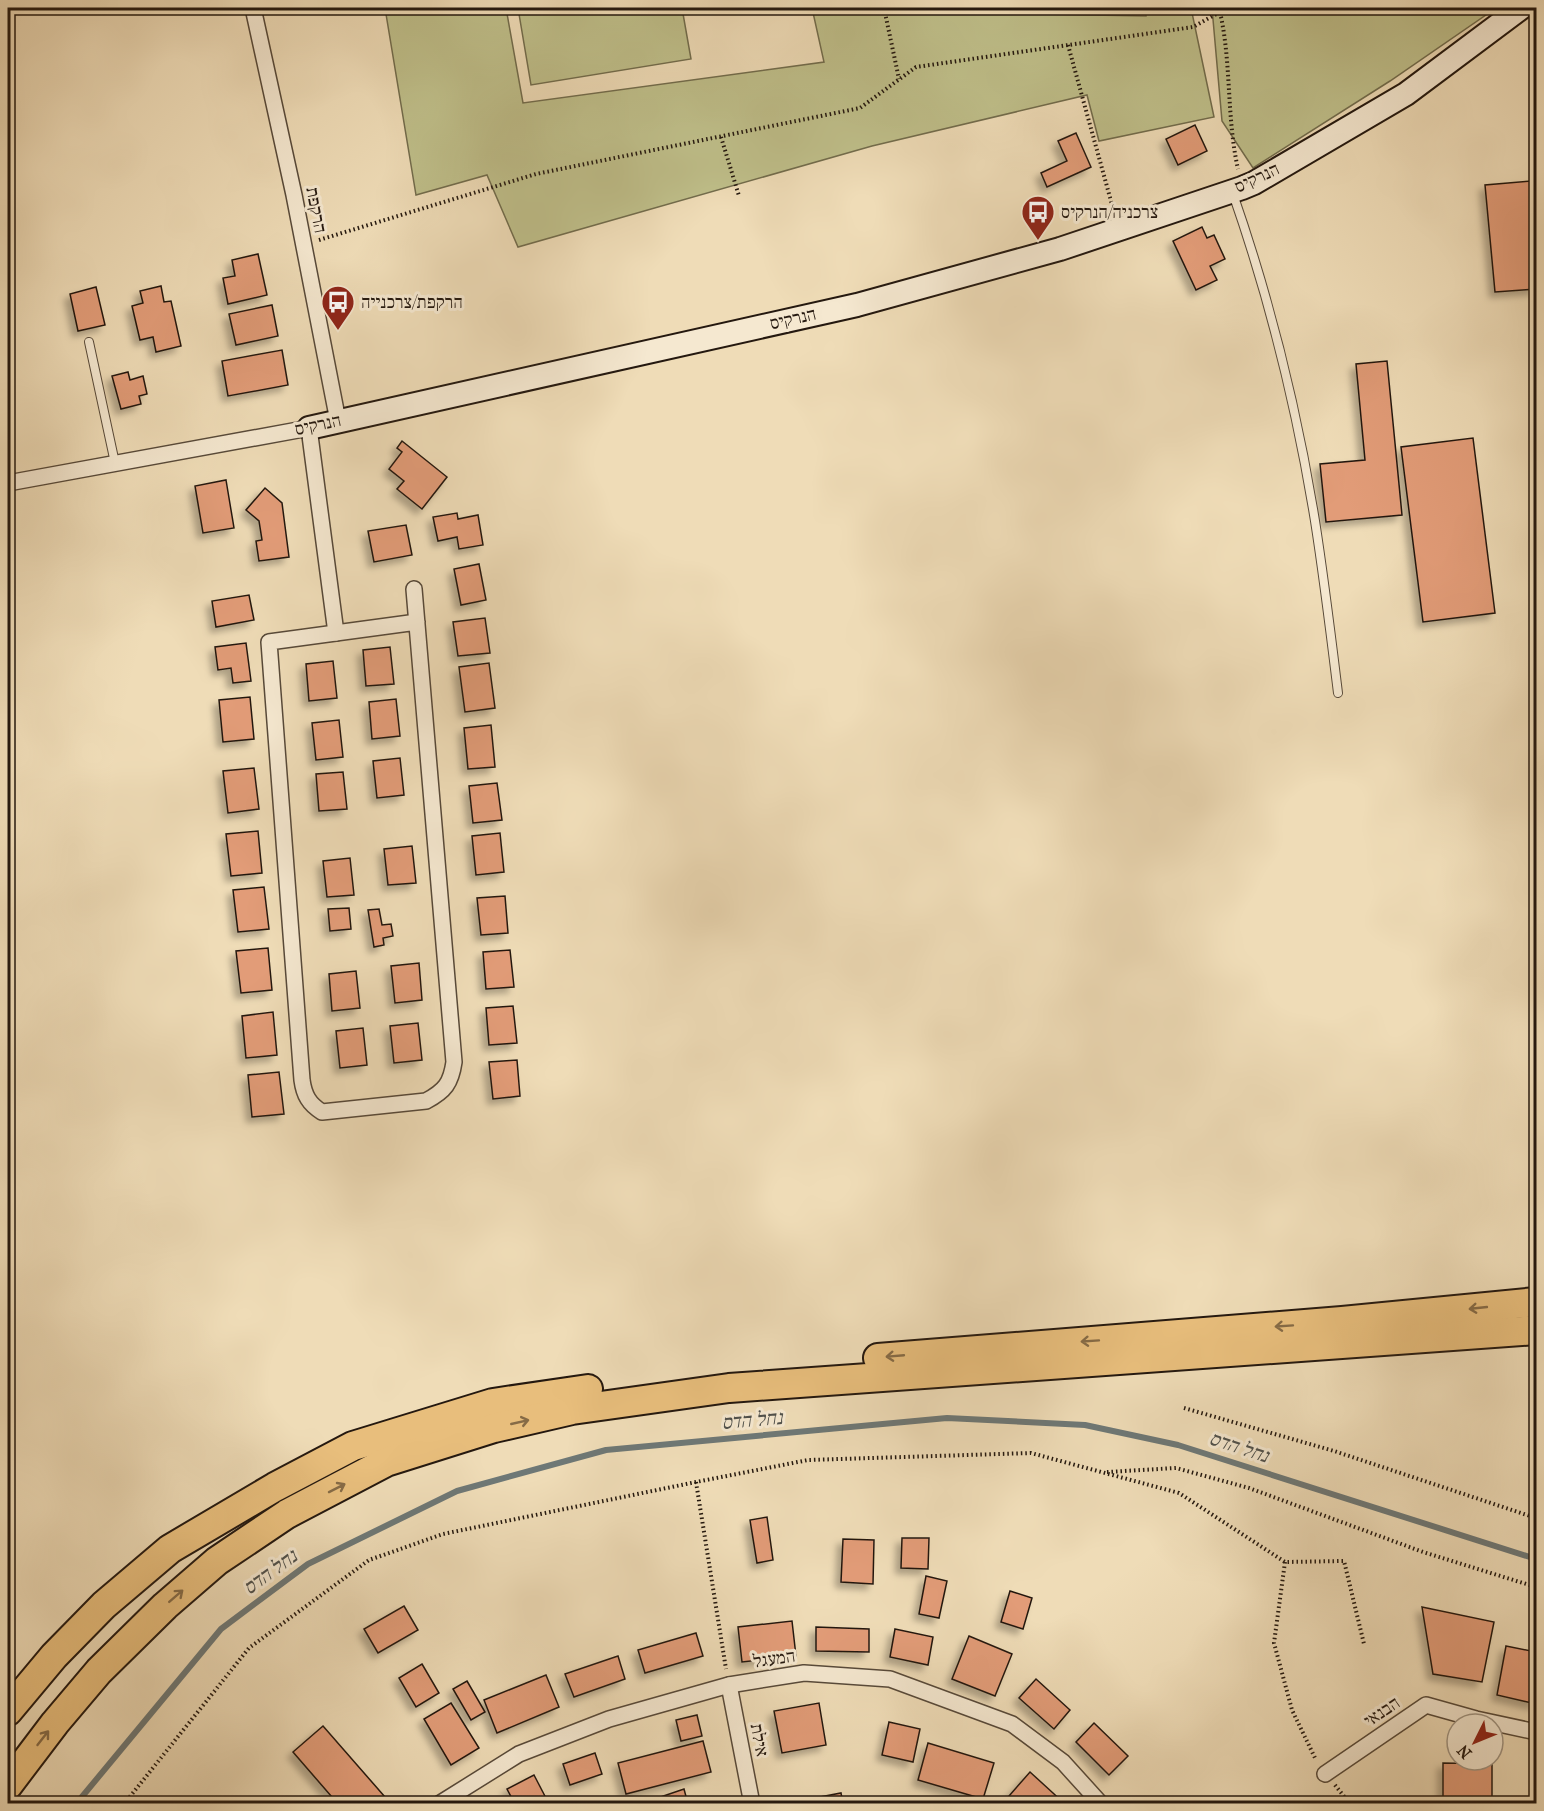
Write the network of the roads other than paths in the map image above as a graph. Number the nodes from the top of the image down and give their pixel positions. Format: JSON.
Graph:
{"nodes":[{"id":1,"x":252,"y":8,"type":"edge"},
{"id":2,"x":1521,"y":8,"type":"edge"},
{"id":3,"x":1237,"y":189,"type":"junction"},
{"id":4,"x":89,"y":342,"type":"dead end"},
{"id":5,"x":338,"y":421,"type":"junction"},
{"id":6,"x":309,"y":428,"type":"junction"},
{"id":7,"x":116,"y":463,"type":"junction"},
{"id":8,"x":8,"y":483,"type":"edge"},
{"id":9,"x":414,"y":590,"type":"dead end"},
{"id":10,"x":417,"y":622,"type":"junction"},
{"id":11,"x":336,"y":633,"type":"junction"},
{"id":12,"x":1338,"y":693,"type":"dead end"},
{"id":13,"x":1536,"y":1302,"type":"edge"},
{"id":14,"x":1536,"y":1330,"type":"edge"},
{"id":15,"x":729,"y":1685,"type":"junction"},
{"id":16,"x":8,"y":1711,"type":"edge"},
{"id":17,"x":1536,"y":1732,"type":"edge"},
{"id":18,"x":1325,"y":1774,"type":"road end"},
{"id":19,"x":8,"y":1785,"type":"edge"},
{"id":20,"x":439,"y":1803,"type":"edge"},
{"id":21,"x":752,"y":1803,"type":"edge"},
{"id":22,"x":1101,"y":1803,"type":"edge"}],
"edges":[{"from":1,"to":5,"type":"street","name":"הרקפת"},
{"from":2,"to":3,"type":"street","name":"הנרקיס"},
{"from":3,"to":5,"type":"street","name":"הנרקיס"},
{"from":3,"to":12,"type":"lane"},
{"from":4,"to":7,"type":"lane"},
{"from":5,"to":6,"type":"street","name":"הנרקיס"},
{"from":6,"to":7,"type":"street","name":"הנרקיס"},
{"from":6,"to":11,"type":"street"},
{"from":7,"to":8,"type":"street","name":"הנרקיס"},
{"from":9,"to":10,"type":"street"},
{"from":10,"to":11,"type":"street"},
{"from":10,"to":11,"type":"street"},
{"from":13,"to":16,"type":"highway","one_way":true},
{"from":19,"to":14,"type":"highway","one_way":true},
{"from":15,"to":20,"type":"street","name":"המעגל"},
{"from":15,"to":21,"type":"street","name":"אילת"},
{"from":15,"to":22,"type":"street","name":"המעגל"},
{"from":17,"to":18,"type":"street","name":"הבנאי"}]}
